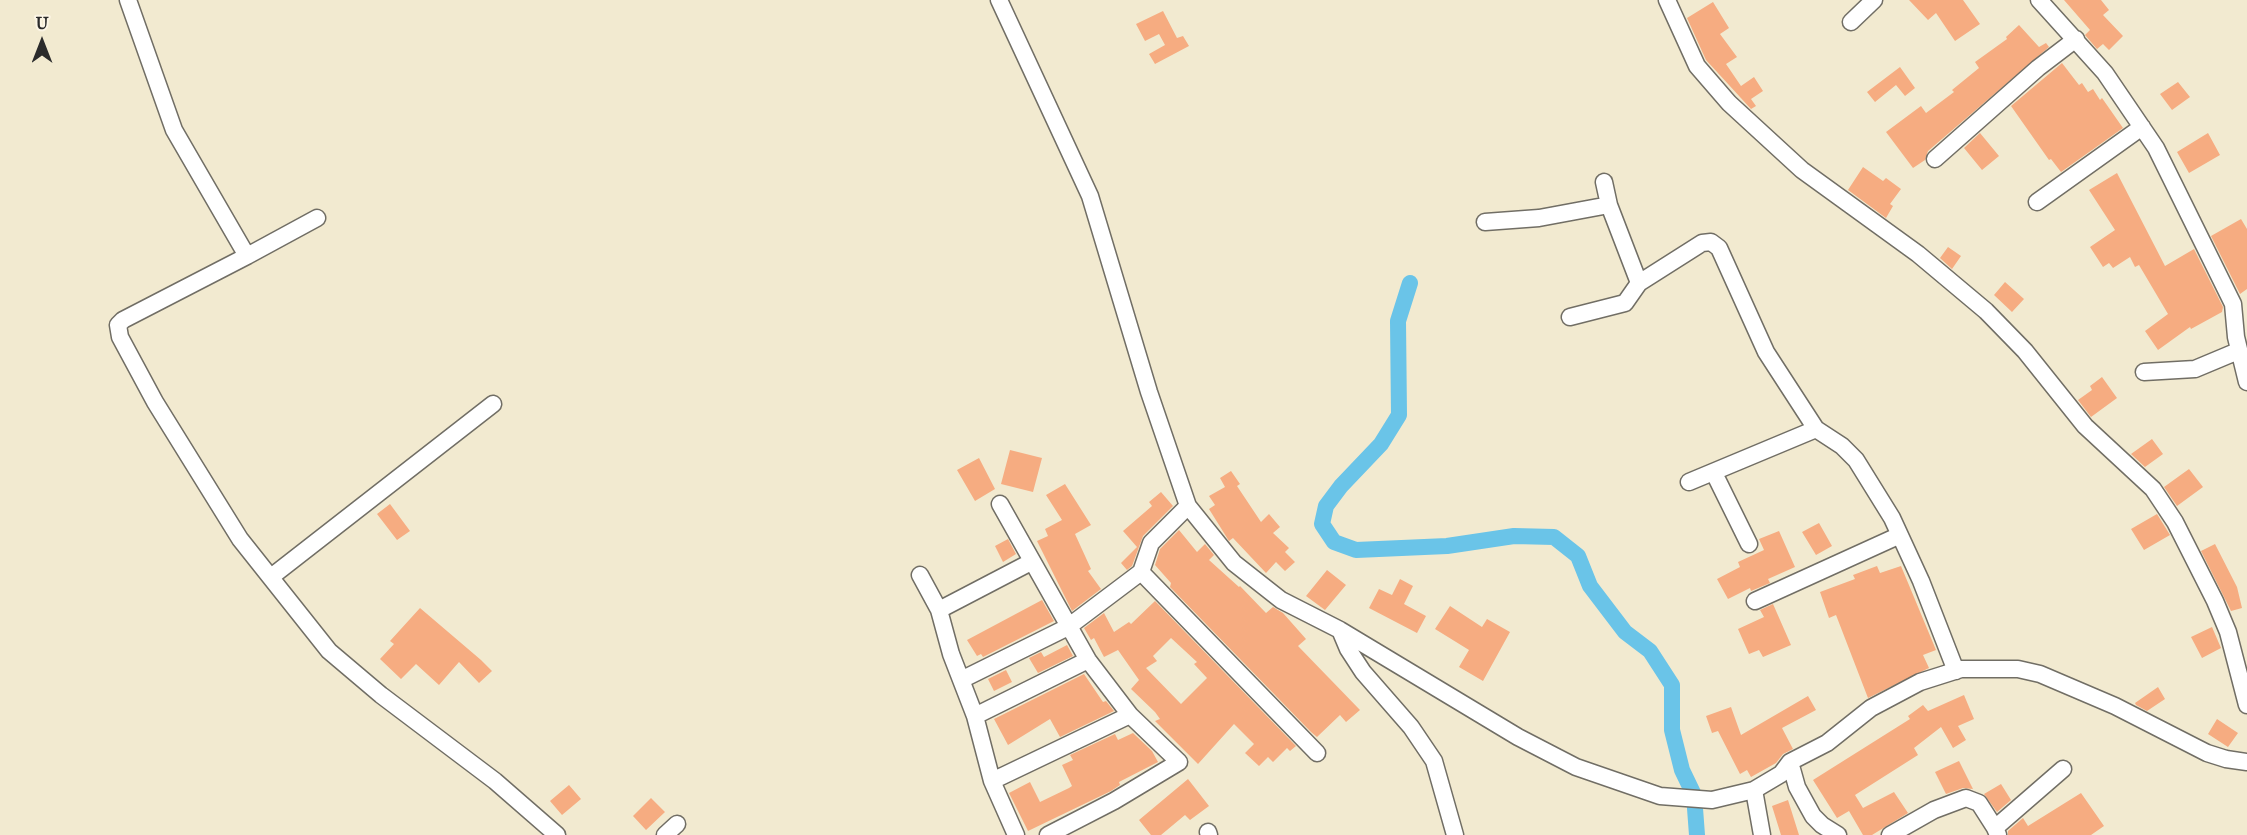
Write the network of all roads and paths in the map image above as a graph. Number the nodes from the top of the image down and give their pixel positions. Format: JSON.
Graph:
{"nodes":[{"id":1,"x":129,"y":0,"type":"edge"},
{"id":2,"x":999,"y":0,"type":"edge"},
{"id":3,"x":1667,"y":0,"type":"edge"},
{"id":4,"x":1874,"y":0,"type":"edge"},
{"id":5,"x":2039,"y":0,"type":"edge"},
{"id":6,"x":1851,"y":22,"type":"dead end"},
{"id":7,"x":2076,"y":39,"type":"junction"},
{"id":8,"x":2142,"y":127,"type":"junction"},
{"id":9,"x":1935,"y":159,"type":"dead end"},
{"id":10,"x":1604,"y":182,"type":"dead end"},
{"id":11,"x":2037,"y":202,"type":"dead end"},
{"id":12,"x":1609,"y":205,"type":"junction"},
{"id":13,"x":316,"y":218,"type":"dead end"},
{"id":14,"x":1485,"y":222,"type":"dead end"},
{"id":15,"x":247,"y":256,"type":"junction"},
{"id":16,"x":1639,"y":283,"type":"junction"},
{"id":17,"x":1570,"y":317,"type":"dead end"},
{"id":18,"x":2240,"y":339,"type":"edge"},
{"id":19,"x":2144,"y":372,"type":"dead end"},
{"id":20,"x":2247,"y":382,"type":"edge"},
{"id":21,"x":493,"y":404,"type":"dead end"},
{"id":22,"x":1816,"y":429,"type":"junction"},
{"id":23,"x":1714,"y":473,"type":"junction"},
{"id":24,"x":1689,"y":482,"type":"dead end"},
{"id":25,"x":1000,"y":504,"type":"dead end"},
{"id":26,"x":1188,"y":506,"type":"junction"},
{"id":27,"x":1898,"y":536,"type":"junction"},
{"id":28,"x":1749,"y":544,"type":"dead end"},
{"id":29,"x":1031,"y":562,"type":"junction"},
{"id":30,"x":1141,"y":572,"type":"junction"},
{"id":31,"x":920,"y":574,"type":"dead end"},
{"id":32,"x":271,"y":578,"type":"junction"},
{"id":33,"x":1755,"y":601,"type":"dead end"},
{"id":34,"x":939,"y":610,"type":"junction"},
{"id":35,"x":1068,"y":627,"type":"junction"},
{"id":36,"x":1340,"y":630,"type":"junction"},
{"id":37,"x":1088,"y":660,"type":"junction"},
{"id":38,"x":1956,"y":671,"type":"junction"},
{"id":39,"x":961,"y":680,"type":"junction"},
{"id":40,"x":2247,"y":705,"type":"edge"},
{"id":41,"x":1130,"y":715,"type":"junction"},
{"id":42,"x":975,"y":716,"type":"junction"},
{"id":43,"x":1317,"y":753,"type":"dead end"},
{"id":44,"x":1790,"y":762,"type":"junction"},
{"id":45,"x":2247,"y":762,"type":"edge"},
{"id":46,"x":2062,"y":769,"type":"dead end"},
{"id":47,"x":992,"y":782,"type":"junction"},
{"id":48,"x":1754,"y":790,"type":"junction"},
{"id":49,"x":1997,"y":832,"type":"edge"},
{"id":50,"x":557,"y":835,"type":"edge"},
{"id":51,"x":1016,"y":835,"type":"edge"},
{"id":52,"x":1048,"y":835,"type":"edge"},
{"id":53,"x":1455,"y":835,"type":"edge"},
{"id":54,"x":1762,"y":835,"type":"edge"},
{"id":55,"x":1838,"y":835,"type":"edge"},
{"id":56,"x":1890,"y":835,"type":"edge"}],
"edges":[{"from":1,"to":15,"type":"street"},
{"from":2,"to":26,"type":"street"},
{"from":3,"to":40,"type":"street"},
{"from":4,"to":6,"type":"street"},
{"from":5,"to":7,"type":"street"},
{"from":7,"to":8,"type":"street"},
{"from":7,"to":9,"type":"street"},
{"from":8,"to":11,"type":"street"},
{"from":8,"to":18,"type":"street"},
{"from":10,"to":12,"type":"street"},
{"from":12,"to":14,"type":"street"},
{"from":12,"to":16,"type":"street"},
{"from":13,"to":15,"type":"street"},
{"from":15,"to":32,"type":"street"},
{"from":16,"to":17,"type":"street"},
{"from":16,"to":22,"type":"street"},
{"from":18,"to":19,"type":"street"},
{"from":18,"to":20,"type":"street"},
{"from":21,"to":32,"type":"street"},
{"from":22,"to":23,"type":"street"},
{"from":22,"to":27,"type":"street"},
{"from":23,"to":24,"type":"street"},
{"from":23,"to":28,"type":"street"},
{"from":25,"to":29,"type":"street"},
{"from":26,"to":30,"type":"street"},
{"from":26,"to":36,"type":"street"},
{"from":27,"to":33,"type":"street"},
{"from":27,"to":38,"type":"street"},
{"from":29,"to":34,"type":"street"},
{"from":29,"to":35,"type":"street"},
{"from":30,"to":35,"type":"street"},
{"from":30,"to":43,"type":"street"},
{"from":31,"to":34,"type":"street"},
{"from":32,"to":50,"type":"street"},
{"from":34,"to":39,"type":"street"},
{"from":35,"to":37,"type":"street"},
{"from":35,"to":39,"type":"street"},
{"from":36,"to":48,"type":"street"},
{"from":36,"to":53,"type":"street"},
{"from":37,"to":41,"type":"street"},
{"from":37,"to":42,"type":"street"},
{"from":38,"to":44,"type":"street"},
{"from":38,"to":45,"type":"street"},
{"from":39,"to":42,"type":"street"},
{"from":41,"to":47,"type":"street"},
{"from":41,"to":52,"type":"street"},
{"from":42,"to":47,"type":"street"},
{"from":44,"to":48,"type":"street"},
{"from":44,"to":55,"type":"street"},
{"from":46,"to":49,"type":"street"},
{"from":47,"to":51,"type":"street"},
{"from":48,"to":54,"type":"street"},
{"from":49,"to":56,"type":"street"}]}
